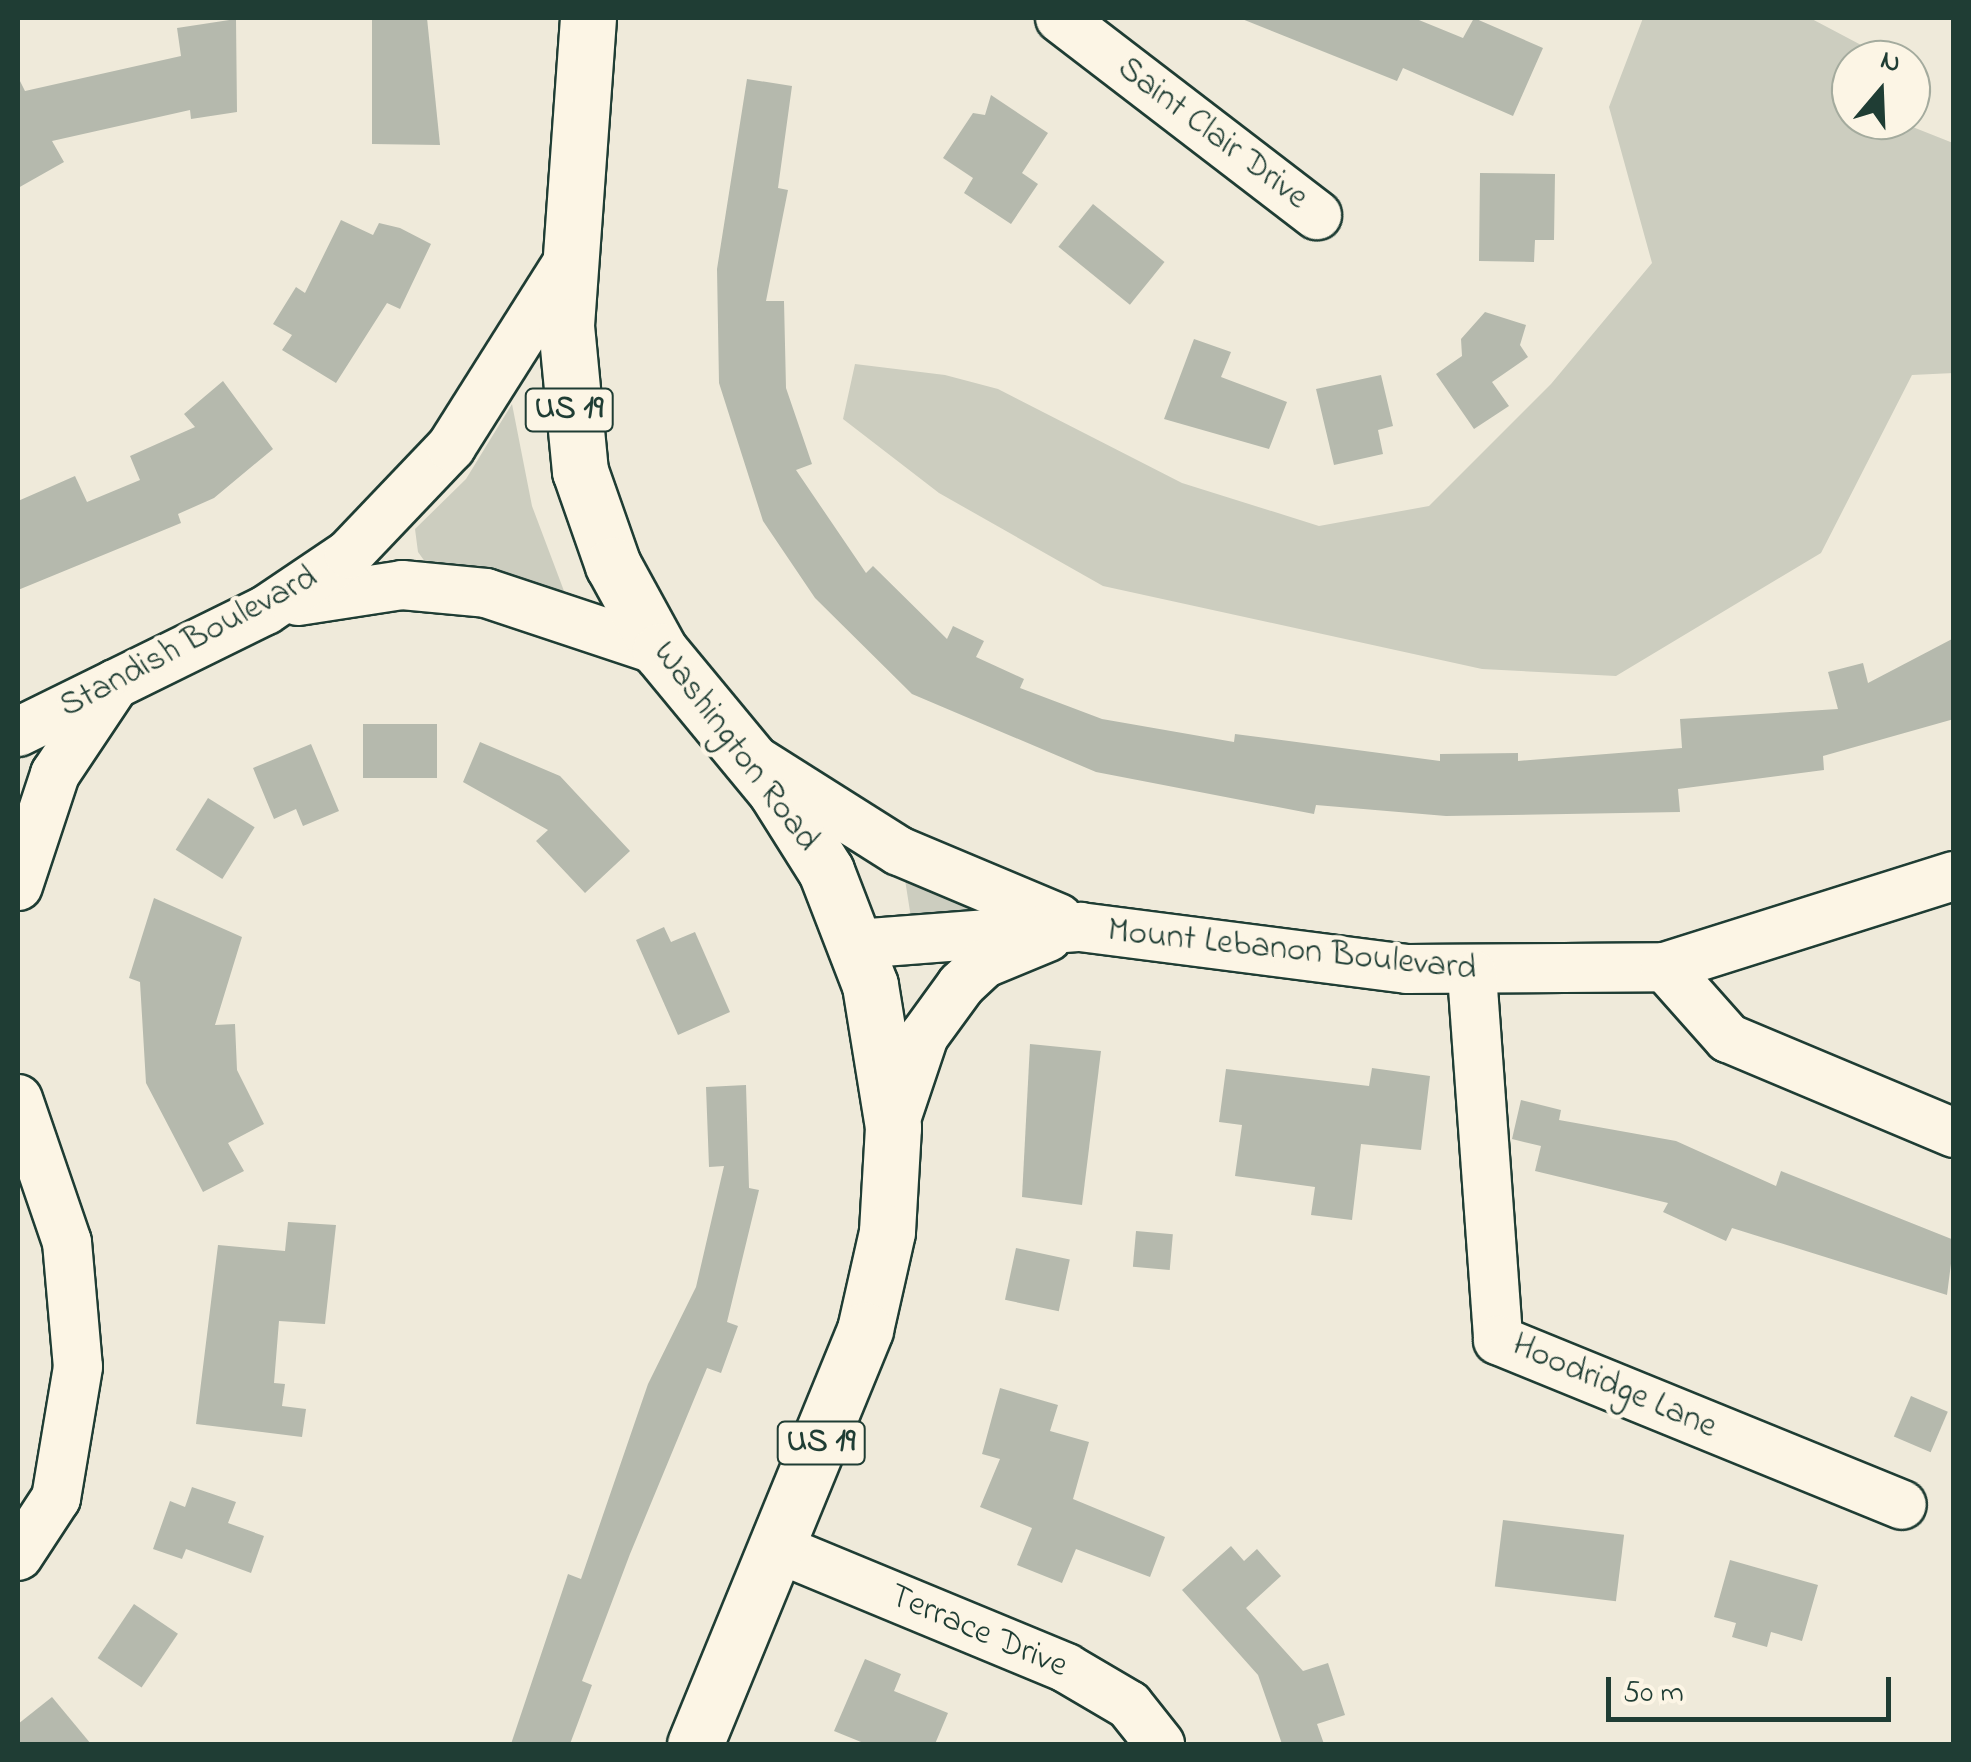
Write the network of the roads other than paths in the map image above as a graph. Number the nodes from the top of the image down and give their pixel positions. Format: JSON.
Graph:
{"nodes":[{"id":1,"x":588,"y":18,"type":"edge"},
{"id":2,"x":1060,"y":18,"type":"edge"},
{"id":3,"x":1318,"y":214,"type":"dead end"},
{"id":4,"x":569,"y":260,"type":"junction"},
{"id":5,"x":266,"y":610,"type":"junction"},
{"id":6,"x":660,"y":651,"type":"junction"},
{"id":7,"x":116,"y":683,"type":"junction"},
{"id":8,"x":18,"y":732,"type":"edge"},
{"id":9,"x":745,"y":753,"type":"junction"},
{"id":10,"x":1954,"y":876,"type":"edge"},
{"id":11,"x":18,"y":886,"type":"edge"},
{"id":12,"x":1080,"y":927,"type":"junction"},
{"id":13,"x":858,"y":944,"type":"junction"},
{"id":14,"x":1665,"y":967,"type":"junction"},
{"id":15,"x":1472,"y":974,"type":"junction"},
{"id":16,"x":18,"y":1099,"type":"edge"},
{"id":17,"x":893,"y":1128,"type":"junction"},
{"id":18,"x":1954,"y":1133,"type":"edge"},
{"id":19,"x":1902,"y":1505,"type":"dead end"},
{"id":20,"x":777,"y":1548,"type":"junction"},
{"id":21,"x":18,"y":1556,"type":"edge"},
{"id":22,"x":696,"y":1744,"type":"edge"},
{"id":23,"x":1160,"y":1744,"type":"edge"}],
"edges":[{"from":1,"to":4,"type":"main road","name":"Washington Road","number":"US 19"},
{"from":2,"to":3,"type":"street","name":"Saint Clair Drive"},
{"from":4,"to":5,"type":"street","name":"Standish Boulevard"},
{"from":4,"to":6,"type":"main road","name":"Washington Road","number":"US 19"},
{"from":5,"to":6,"type":"street"},
{"from":5,"to":7,"type":"street","name":"Standish Boulevard"},
{"from":6,"to":9,"type":"main road","name":"Washington Road","number":"US 19"},
{"from":7,"to":8,"type":"street","name":"Standish Boulevard"},
{"from":7,"to":11,"type":"street"},
{"from":9,"to":12,"type":"street"},
{"from":9,"to":13,"type":"main road","name":"Washington Road","number":"US 19"},
{"from":10,"to":14,"type":"street","name":"Mount Lebanon Boulevard"},
{"from":12,"to":13,"type":"street","name":"Mount Lebanon Boulevard"},
{"from":12,"to":15,"type":"street","name":"Mount Lebanon Boulevard"},
{"from":12,"to":17,"type":"street"},
{"from":13,"to":17,"type":"main road","name":"Washington Road","number":"US 19"},
{"from":14,"to":15,"type":"street","name":"Mount Lebanon Boulevard"},
{"from":14,"to":18,"type":"street"},
{"from":15,"to":19,"type":"street","name":"Hoodridge Lane"},
{"from":16,"to":21,"type":"street"},
{"from":17,"to":20,"type":"main road","name":"Washington Road","number":"US 19"},
{"from":20,"to":22,"type":"main road","name":"Washington Road","number":"US 19"},
{"from":20,"to":23,"type":"street","name":"Terrace Drive"}]}
